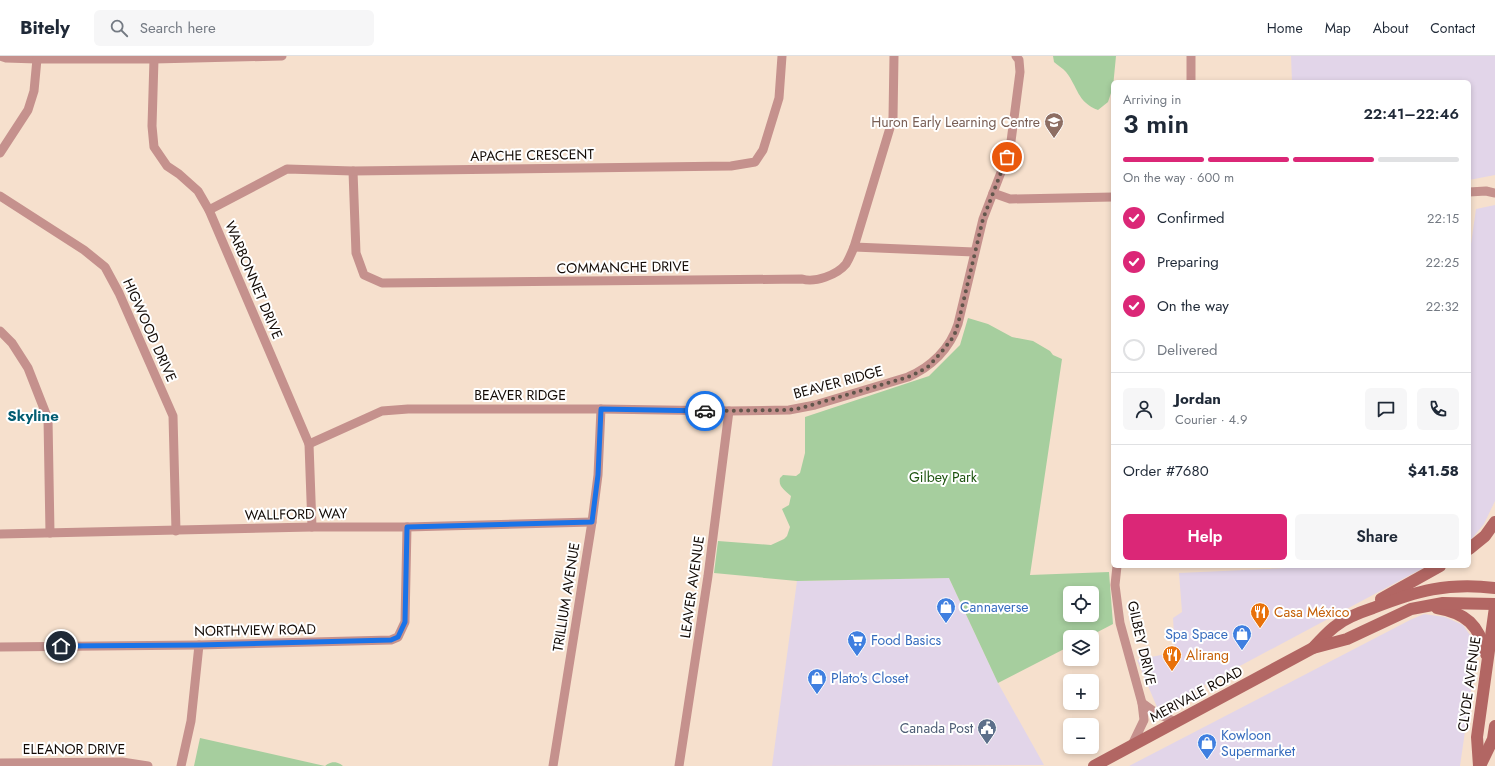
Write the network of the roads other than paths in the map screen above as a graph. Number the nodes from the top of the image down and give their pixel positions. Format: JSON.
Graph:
{"nodes":[{"id":1,"x":0,"y":56,"type":"edge"},
{"id":2,"x":282,"y":56,"type":"edge"},
{"id":3,"x":782,"y":56,"type":"edge"},
{"id":4,"x":894,"y":56,"type":"edge"},
{"id":5,"x":1016,"y":56,"type":"edge"},
{"id":6,"x":1191,"y":56,"type":"edge"},
{"id":7,"x":37,"y":58,"type":"junction"},
{"id":8,"x":154,"y":59,"type":"junction"},
{"id":9,"x":1191,"y":80,"type":"edge"},
{"id":10,"x":0,"y":153,"type":"edge"},
{"id":11,"x":353,"y":171,"type":"junction"},
{"id":12,"x":1495,"y":184,"type":"edge"},
{"id":13,"x":1471,"y":192,"type":"edge"},
{"id":14,"x":1490,"y":192,"type":"edge"},
{"id":15,"x":993,"y":193,"type":"junction"},
{"id":16,"x":0,"y":196,"type":"edge"},
{"id":17,"x":1111,"y":197,"type":"edge"},
{"id":18,"x":209,"y":210,"type":"junction"},
{"id":19,"x":854,"y":247,"type":"junction"},
{"id":20,"x":974,"y":252,"type":"junction"},
{"id":21,"x":0,"y":331,"type":"edge"},
{"id":22,"x":601,"y":409,"type":"junction"},
{"id":23,"x":729,"y":411,"type":"junction"},
{"id":24,"x":309,"y":444,"type":"junction"},
{"id":25,"x":592,"y":522,"type":"junction"},
{"id":26,"x":1495,"y":522,"type":"edge"},
{"id":27,"x":312,"y":527,"type":"junction"},
{"id":28,"x":407,"y":527,"type":"junction"},
{"id":29,"x":176,"y":531,"type":"junction"},
{"id":30,"x":50,"y":533,"type":"junction"},
{"id":31,"x":0,"y":534,"type":"edge"},
{"id":32,"x":1471,"y":547,"type":"edge"},
{"id":33,"x":1117,"y":568,"type":"edge"},
{"id":34,"x":1436,"y":568,"type":"edge"},
{"id":35,"x":1495,"y":588,"type":"edge"},
{"id":36,"x":1426,"y":606,"type":"junction"},
{"id":37,"x":1495,"y":606,"type":"edge"},
{"id":38,"x":1356,"y":614,"type":"junction"},
{"id":39,"x":199,"y":645,"type":"junction"},
{"id":40,"x":0,"y":647,"type":"edge"},
{"id":41,"x":1313,"y":648,"type":"junction"},
{"id":42,"x":1488,"y":659,"type":"junction"},
{"id":43,"x":1142,"y":703,"type":"junction"},
{"id":44,"x":1176,"y":722,"type":"junction"},
{"id":45,"x":1495,"y":726,"type":"edge"},
{"id":46,"x":1131,"y":747,"type":"junction"},
{"id":47,"x":0,"y":762,"type":"edge"},
{"id":48,"x":148,"y":766,"type":"edge"},
{"id":49,"x":181,"y":766,"type":"edge"},
{"id":50,"x":553,"y":766,"type":"edge"},
{"id":51,"x":679,"y":766,"type":"edge"},
{"id":52,"x":1094,"y":766,"type":"edge"},
{"id":53,"x":1479,"y":766,"type":"edge"}],
"edges":[{"from":1,"to":7,"type":"street"},
{"from":2,"to":8,"type":"street"},
{"from":3,"to":11,"type":"street","name":"APACHE CRESCENT"},
{"from":4,"to":19,"type":"street","name":"COMMANCHE DRIVE"},
{"from":5,"to":15,"type":"street","name":"BEAVER RIDGE"},
{"from":6,"to":9,"type":"street"},
{"from":7,"to":8,"type":"street"},
{"from":7,"to":10,"type":"street"},
{"from":8,"to":18,"type":"street","name":"WARBONNET DRIVE"},
{"from":11,"to":18,"type":"street","name":"APACHE CRESCENT"},
{"from":11,"to":19,"type":"street","name":"COMMANCHE DRIVE"},
{"from":12,"to":14,"type":"street"},
{"from":13,"to":14,"type":"street"},
{"from":15,"to":17,"type":"street"},
{"from":15,"to":20,"type":"street","name":"BEAVER RIDGE"},
{"from":16,"to":29,"type":"street","name":"HIGWOOD DRIVE"},
{"from":18,"to":24,"type":"street","name":"WARBONNET DRIVE"},
{"from":19,"to":20,"type":"street"},
{"from":20,"to":23,"type":"street","name":"BEAVER RIDGE"},
{"from":21,"to":30,"type":"street"},
{"from":22,"to":23,"type":"street","name":"BEAVER RIDGE"},
{"from":22,"to":24,"type":"street","name":"BEAVER RIDGE"},
{"from":22,"to":25,"type":"street","name":"TRILLIUM AVENUE"},
{"from":23,"to":51,"type":"street","name":"LEAVER AVENUE"},
{"from":24,"to":27,"type":"street","name":"WARBONNET DRIVE"},
{"from":25,"to":28,"type":"street","name":"WALLFORD WAY"},
{"from":25,"to":50,"type":"street","name":"TRILLIUM AVENUE"},
{"from":26,"to":32,"type":"main road"},
{"from":27,"to":28,"type":"street","name":"WALLFORD WAY"},
{"from":27,"to":29,"type":"street","name":"WALLFORD WAY"},
{"from":28,"to":39,"type":"street","name":"NORTHVIEW ROAD"},
{"from":29,"to":30,"type":"street","name":"WALLFORD WAY"},
{"from":30,"to":31,"type":"street","name":"WALLFORD WAY"},
{"from":33,"to":43,"type":"street","name":"GILBEY DRIVE"},
{"from":34,"to":38,"type":"main road"},
{"from":35,"to":38,"type":"main road","name":"MERIVALE ROAD"},
{"from":36,"to":37,"type":"main road","name":"MERIVALE ROAD"},
{"from":36,"to":41,"type":"main road","name":"MERIVALE ROAD"},
{"from":36,"to":42,"type":"main road"},
{"from":37,"to":42,"type":"main road","name":"CLYDE AVENUE"},
{"from":38,"to":41,"type":"main road","name":"MERIVALE ROAD"},
{"from":39,"to":40,"type":"street","name":"NORTHVIEW ROAD"},
{"from":39,"to":49,"type":"street"},
{"from":41,"to":44,"type":"main road","name":"MERIVALE ROAD"},
{"from":42,"to":53,"type":"main road","name":"CLYDE AVENUE"},
{"from":43,"to":44,"type":"street","name":"GILBEY DRIVE"},
{"from":43,"to":46,"type":"street","name":"GILBEY DRIVE"},
{"from":44,"to":46,"type":"main road","name":"MERIVALE ROAD"},
{"from":45,"to":53,"type":"main road","name":"CLYDE AVENUE"},
{"from":46,"to":52,"type":"main road","name":"MERIVALE ROAD"},
{"from":47,"to":48,"type":"street","name":"ELEANOR DRIVE"}]}
